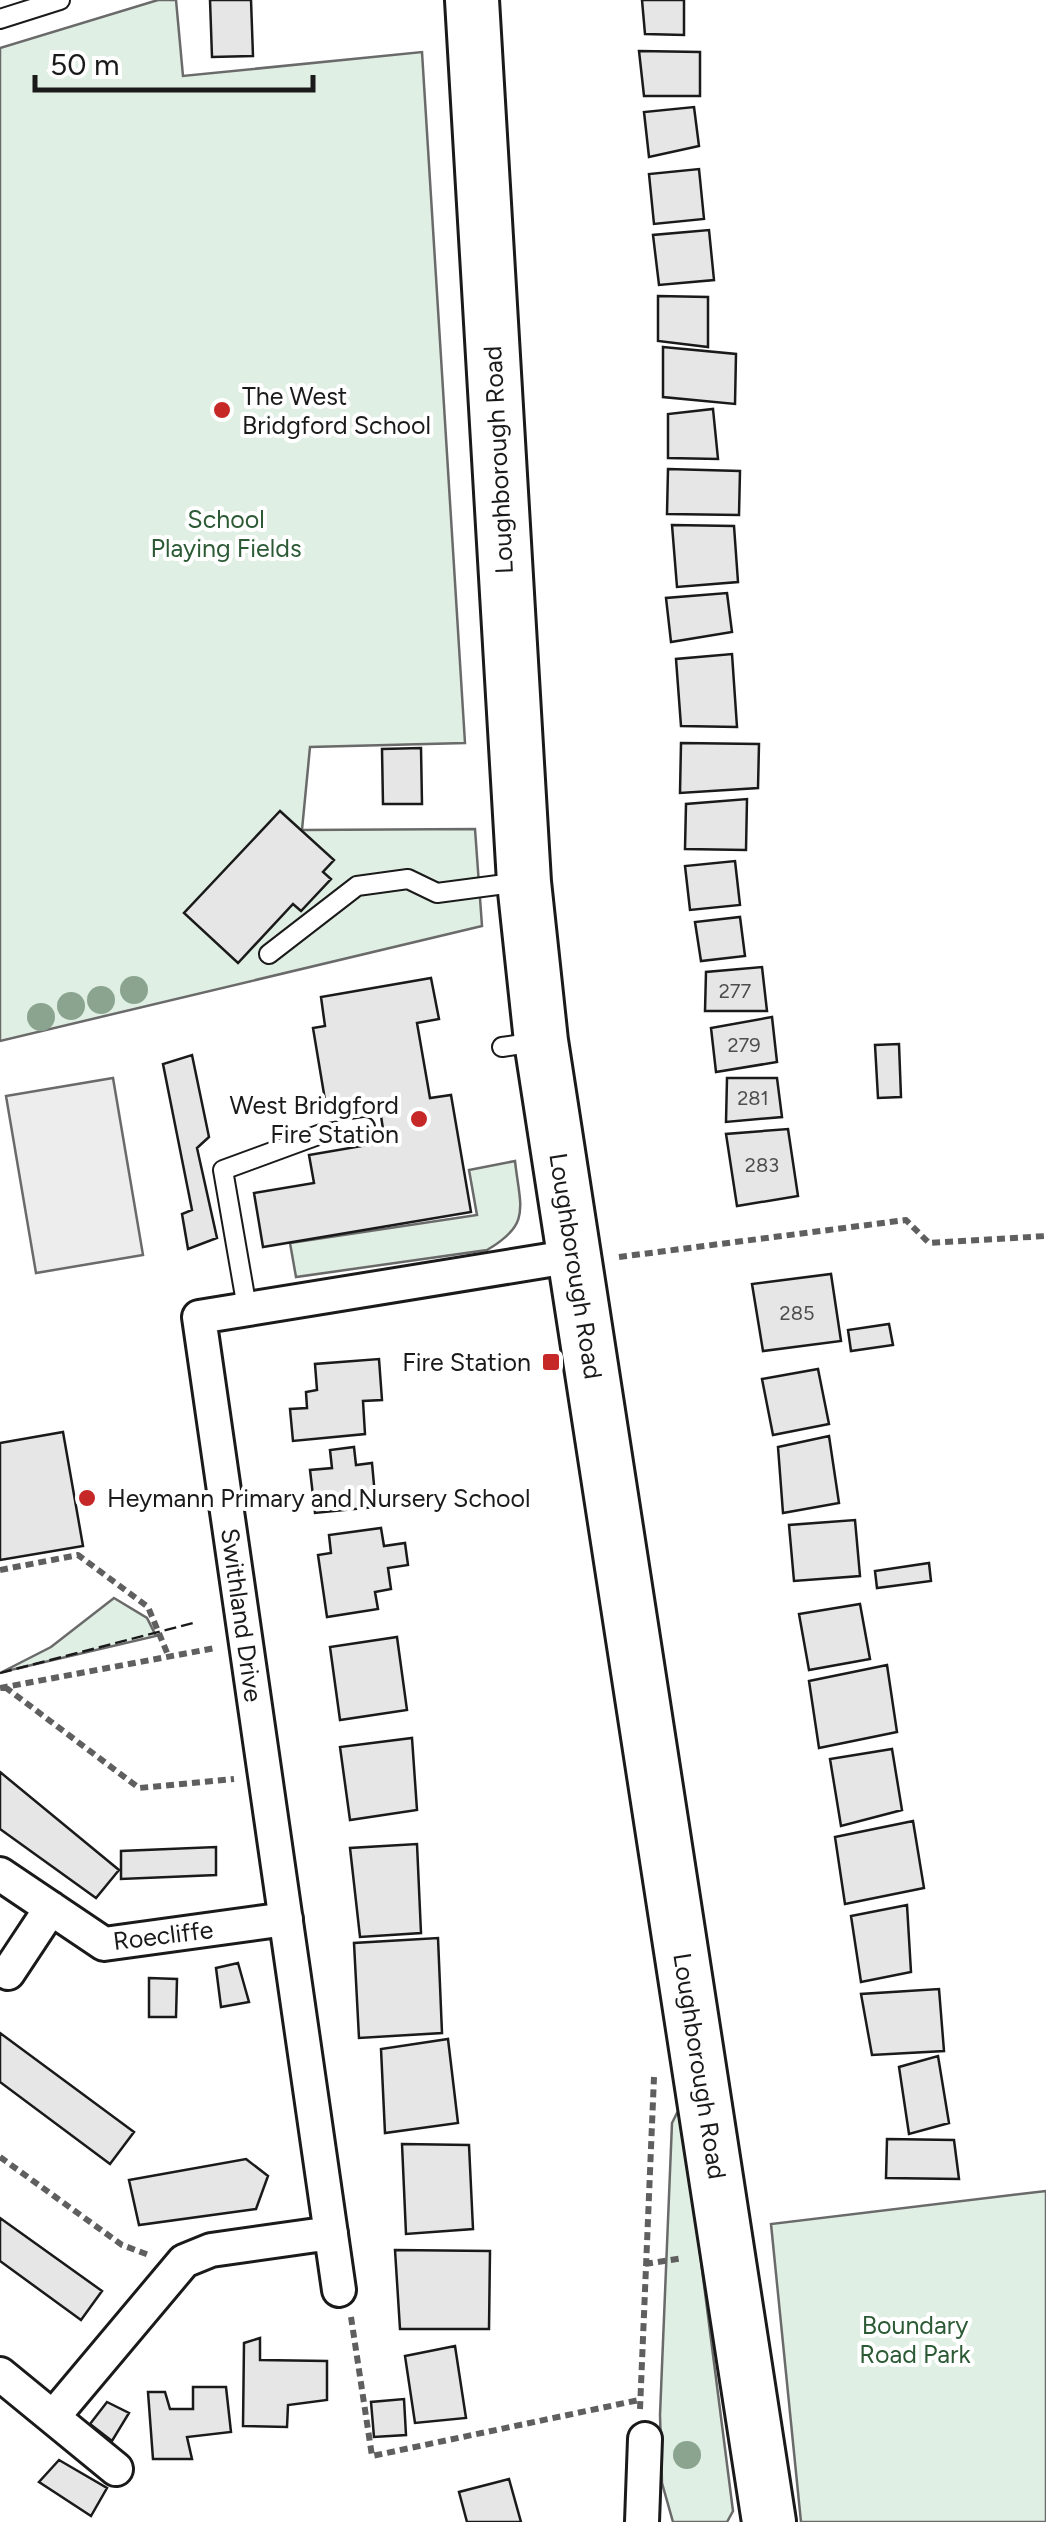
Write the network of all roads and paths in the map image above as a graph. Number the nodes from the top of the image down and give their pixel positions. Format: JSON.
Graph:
{"nodes":[{"id":1,"x":60,"y":0,"type":"edge"},
{"id":2,"x":472,"y":0,"type":"edge"},
{"id":3,"x":0,"y":19,"type":"edge"},
{"id":4,"x":524,"y":882,"type":"junction"},
{"id":5,"x":269,"y":954,"type":"dead end"},
{"id":6,"x":365,"y":1128,"type":"dead end"},
{"id":7,"x":1046,"y":1236,"type":"edge"},
{"id":8,"x":592,"y":1257,"type":"junction"},
{"id":9,"x":248,"y":1308,"type":"junction"},
{"id":10,"x":0,"y":1570,"type":"edge"},
{"id":11,"x":246,"y":1643,"type":"junction"},
{"id":12,"x":168,"y":1655,"type":"junction"},
{"id":13,"x":2,"y":1687,"type":"edge"},
{"id":14,"x":265,"y":1776,"type":"junction"},
{"id":15,"x":0,"y":1874,"type":"edge"},
{"id":16,"x":51,"y":1908,"type":"junction"},
{"id":17,"x":286,"y":1919,"type":"junction"},
{"id":18,"x":8,"y":1973,"type":"dead end"},
{"id":19,"x":654,"y":2073,"type":"dead end"},
{"id":20,"x":0,"y":2157,"type":"edge"},
{"id":21,"x":331,"y":2233,"type":"junction"},
{"id":22,"x":177,"y":2266,"type":"junction"},
{"id":23,"x":339,"y":2290,"type":"joint"},
{"id":24,"x":0,"y":2374,"type":"edge"},
{"id":25,"x":639,"y":2400,"type":"junction"},
{"id":26,"x":52,"y":2417,"type":"junction"},
{"id":27,"x":645,"y":2440,"type":"joint"},
{"id":28,"x":116,"y":2469,"type":"dead end"},
{"id":29,"x":642,"y":2522,"type":"edge"},
{"id":30,"x":769,"y":2522,"type":"edge"}],
"edges":[{"from":1,"to":3,"type":"lane"},
{"from":2,"to":4,"type":"main road","name":"Loughborough Road"},
{"from":4,"to":5,"type":"lane"},
{"from":4,"to":8,"type":"main road","name":"Loughborough Road"},
{"from":6,"to":9,"type":"lane"},
{"from":7,"to":8,"type":"path"},
{"from":8,"to":9,"type":"street","name":"Swithland Drive"},
{"from":8,"to":30,"type":"main road","name":"Loughborough Road"},
{"from":9,"to":11,"type":"street","name":"Swithland Drive"},
{"from":10,"to":12,"type":"path"},
{"from":11,"to":12,"type":"path"},
{"from":11,"to":14,"type":"street","name":"Swithland Drive"},
{"from":12,"to":13,"type":"path"},
{"from":13,"to":14,"type":"path"},
{"from":14,"to":17,"type":"street","name":"Swithland Drive"},
{"from":15,"to":16,"type":"street","name":"Roecliffe"},
{"from":16,"to":17,"type":"street","name":"Roecliffe"},
{"from":16,"to":18,"type":"street"},
{"from":17,"to":21,"type":"street","name":"Swithland Drive"},
{"from":19,"to":25,"type":"path"},
{"from":20,"to":22,"type":"path"},
{"from":21,"to":22,"type":"street"},
{"from":21,"to":23,"type":"street","name":"Swithland Drive"},
{"from":22,"to":26,"type":"street"},
{"from":23,"to":25,"type":"path"},
{"from":24,"to":26,"type":"street"},
{"from":25,"to":27,"type":"path"},
{"from":26,"to":28,"type":"street"},
{"from":27,"to":29,"type":"street"}]}
